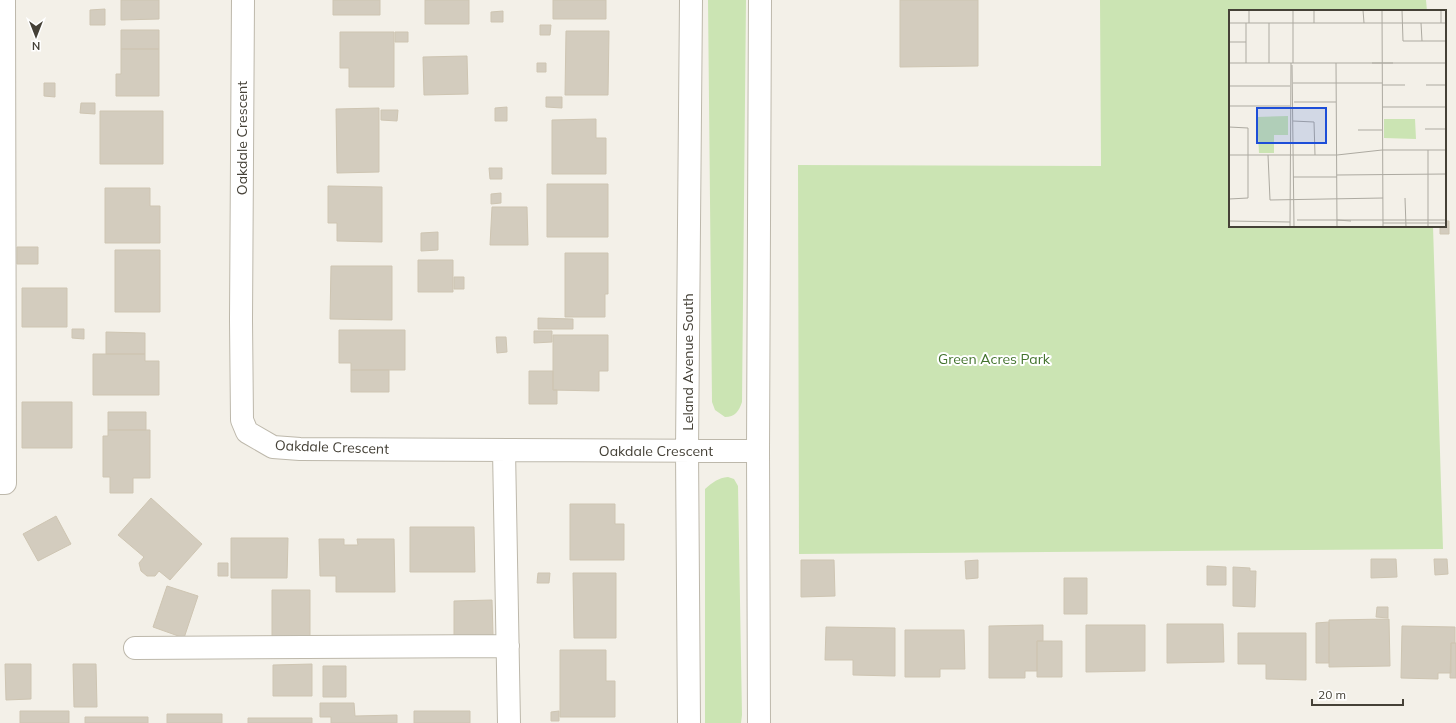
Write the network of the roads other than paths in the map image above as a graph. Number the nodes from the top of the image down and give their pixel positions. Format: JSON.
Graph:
{"nodes":[{"id":1,"x":4,"y":0,"type":"edge"},
{"id":2,"x":243,"y":0,"type":"edge"},
{"id":3,"x":691,"y":0,"type":"edge"},
{"id":4,"x":760,"y":0,"type":"edge"},
{"id":5,"x":504,"y":450,"type":"junction"},
{"id":6,"x":687,"y":451,"type":"junction"},
{"id":7,"x":758,"y":451,"type":"junction"},
{"id":8,"x":0,"y":483,"type":"edge"},
{"id":9,"x":508,"y":646,"type":"junction"},
{"id":10,"x":135,"y":648,"type":"dead end"},
{"id":11,"x":509,"y":723,"type":"edge"},
{"id":12,"x":690,"y":723,"type":"edge"},
{"id":13,"x":759,"y":723,"type":"edge"}],
"edges":[{"from":1,"to":8,"type":"street"},
{"from":2,"to":5,"type":"street","name":"Oakdale Crescent"},
{"from":3,"to":6,"type":"street","name":"Leland Avenue South"},
{"from":4,"to":7,"type":"street"},
{"from":5,"to":6,"type":"street","name":"Oakdale Crescent"},
{"from":5,"to":9,"type":"street"},
{"from":6,"to":7,"type":"street","name":"Oakdale Crescent"},
{"from":6,"to":12,"type":"street","name":"Leland Avenue South"},
{"from":7,"to":13,"type":"street"},
{"from":9,"to":10,"type":"street"},
{"from":9,"to":11,"type":"street"}]}
